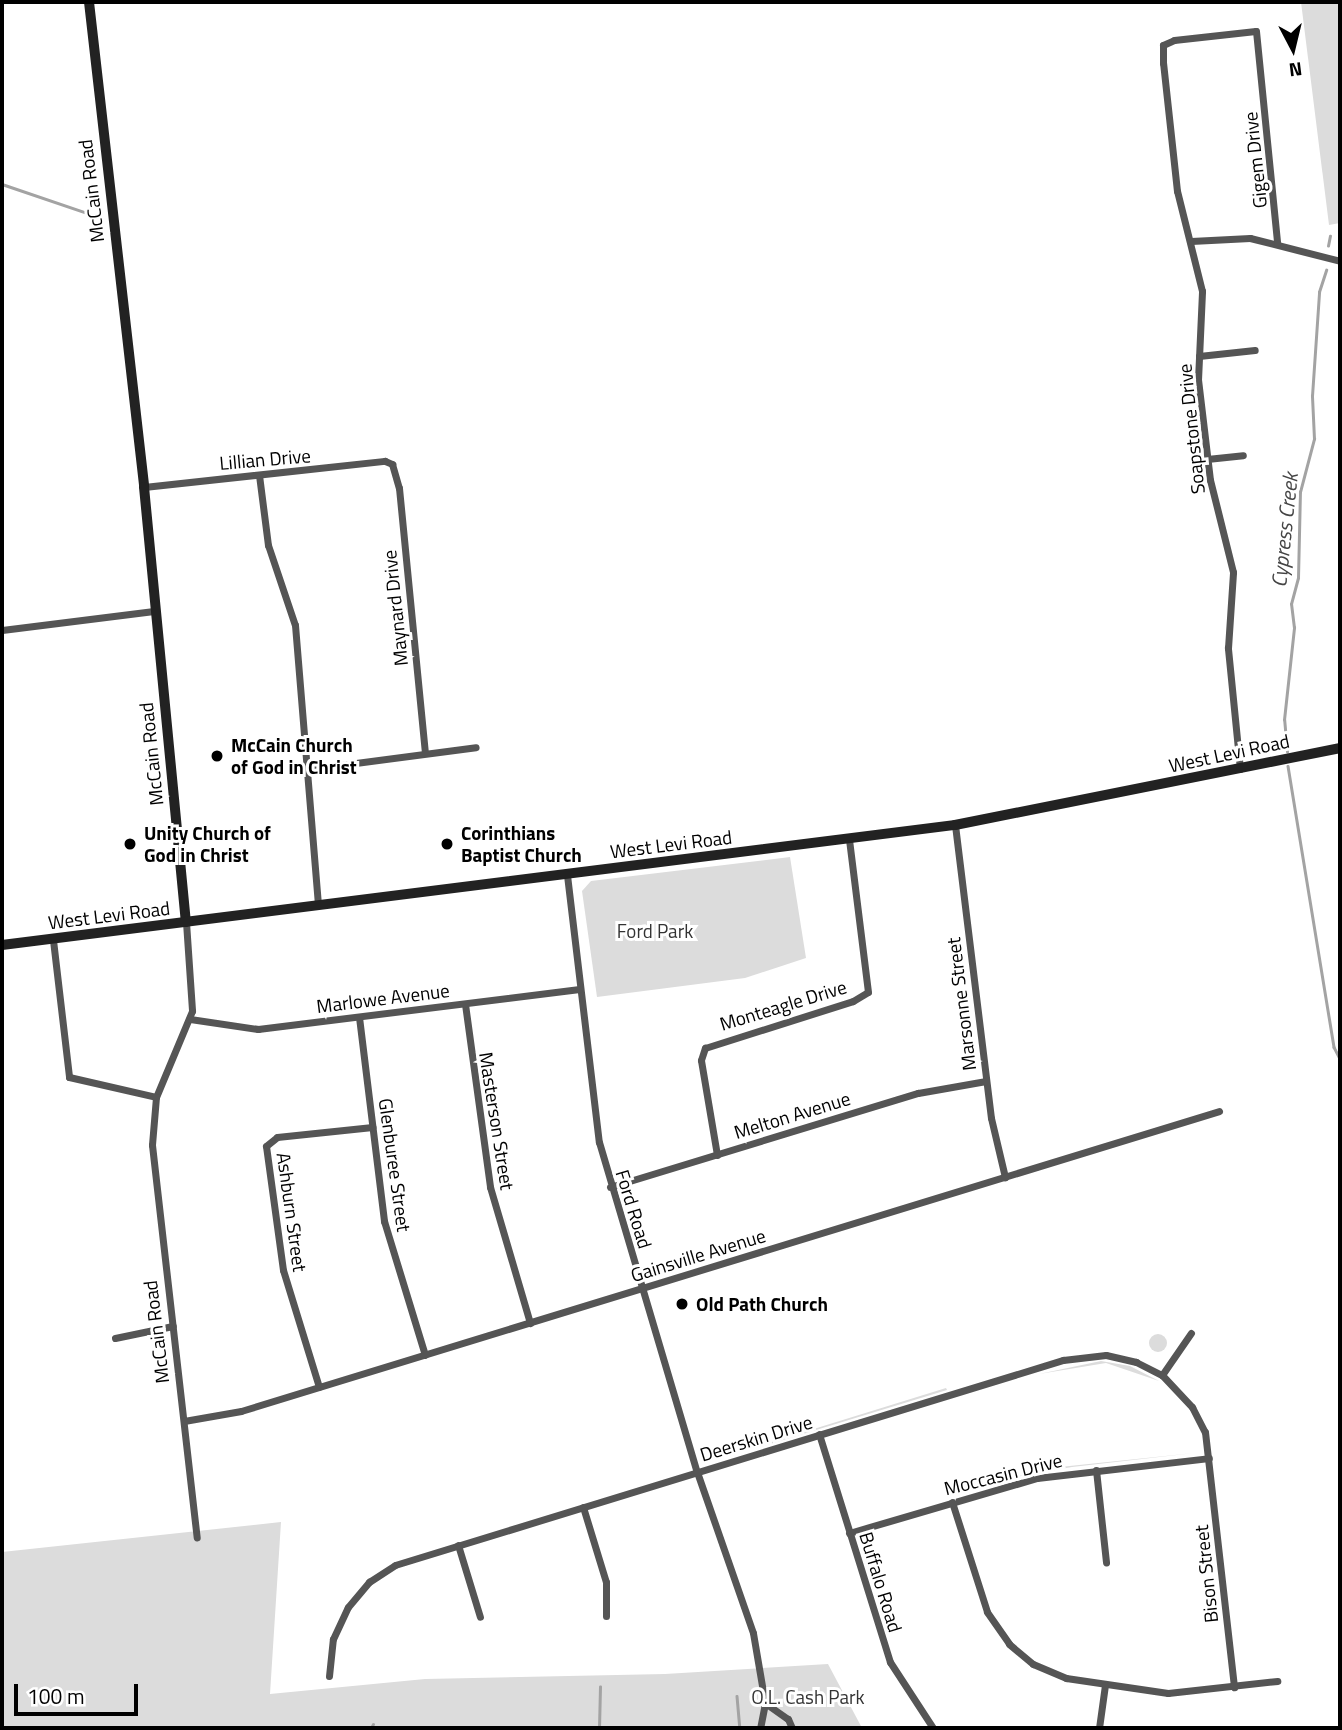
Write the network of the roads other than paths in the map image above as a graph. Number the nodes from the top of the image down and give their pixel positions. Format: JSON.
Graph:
{"nodes":[{"id":1,"x":89,"y":2,"type":"edge"},
{"id":2,"x":1163,"y":46,"type":"joint"},
{"id":3,"x":1191,"y":241,"type":"junction"},
{"id":4,"x":1277,"y":243,"type":"junction"},
{"id":5,"x":1340,"y":261,"type":"edge"},
{"id":6,"x":1255,"y":350,"type":"dead end"},
{"id":7,"x":1199,"y":356,"type":"junction"},
{"id":8,"x":1243,"y":455,"type":"dead end"},
{"id":9,"x":1207,"y":459,"type":"junction"},
{"id":10,"x":389,"y":462,"type":"joint"},
{"id":11,"x":259,"y":475,"type":"junction"},
{"id":12,"x":144,"y":487,"type":"junction"},
{"id":13,"x":154,"y":611,"type":"junction"},
{"id":14,"x":2,"y":630,"type":"edge"},
{"id":15,"x":476,"y":747,"type":"dead end"},
{"id":16,"x":1340,"y":748,"type":"edge"},
{"id":17,"x":425,"y":753,"type":"junction"},
{"id":18,"x":310,"y":769,"type":"junction"},
{"id":19,"x":1240,"y":769,"type":"junction"},
{"id":20,"x":955,"y":825,"type":"junction"},
{"id":21,"x":849,"y":840,"type":"junction"},
{"id":22,"x":567,"y":875,"type":"junction"},
{"id":23,"x":318,"y":905,"type":"junction"},
{"id":24,"x":186,"y":922,"type":"junction"},
{"id":25,"x":53,"y":940,"type":"junction"},
{"id":26,"x":2,"y":945,"type":"edge"},
{"id":27,"x":580,"y":989,"type":"junction"},
{"id":28,"x":465,"y":1004,"type":"junction"},
{"id":29,"x":359,"y":1017,"type":"junction"},
{"id":30,"x":190,"y":1019,"type":"junction"},
{"id":31,"x":986,"y":1081,"type":"junction"},
{"id":32,"x":156,"y":1097,"type":"junction"},
{"id":33,"x":1219,"y":1111,"type":"dead end"},
{"id":34,"x":372,"y":1127,"type":"junction"},
{"id":35,"x":717,"y":1155,"type":"junction"},
{"id":36,"x":1005,"y":1177,"type":"junction"},
{"id":37,"x":610,"y":1187,"type":"junction"},
{"id":38,"x":641,"y":1289,"type":"junction"},
{"id":39,"x":530,"y":1323,"type":"junction"},
{"id":40,"x":173,"y":1326,"type":"junction"},
{"id":41,"x":1191,"y":1333,"type":"dead end"},
{"id":42,"x":115,"y":1338,"type":"dead end"},
{"id":43,"x":425,"y":1355,"type":"junction"},
{"id":44,"x":1162,"y":1375,"type":"junction"},
{"id":45,"x":319,"y":1387,"type":"junction"},
{"id":46,"x":184,"y":1421,"type":"junction"},
{"id":47,"x":819,"y":1434,"type":"junction"},
{"id":48,"x":1209,"y":1458,"type":"junction"},
{"id":49,"x":1096,"y":1470,"type":"junction"},
{"id":50,"x":697,"y":1472,"type":"junction"},
{"id":51,"x":952,"y":1502,"type":"junction"},
{"id":52,"x":583,"y":1507,"type":"junction"},
{"id":53,"x":849,"y":1533,"type":"junction"},
{"id":54,"x":197,"y":1538,"type":"dead end"},
{"id":55,"x":458,"y":1545,"type":"junction"},
{"id":56,"x":1106,"y":1562,"type":"dead end"},
{"id":57,"x":606,"y":1616,"type":"dead end"},
{"id":58,"x":480,"y":1617,"type":"dead end"},
{"id":59,"x":329,"y":1676,"type":"dead end"},
{"id":60,"x":1277,"y":1681,"type":"dead end"},
{"id":61,"x":1105,"y":1685,"type":"junction"},
{"id":62,"x":1234,"y":1687,"type":"junction"},
{"id":63,"x":765,"y":1703,"type":"junction"},
{"id":64,"x":760,"y":1728,"type":"edge"},
{"id":65,"x":792,"y":1728,"type":"edge"},
{"id":66,"x":933,"y":1728,"type":"edge"},
{"id":67,"x":1099,"y":1728,"type":"edge"}],
"edges":[{"from":1,"to":12,"type":"street","name":"McCain Road"},
{"from":2,"to":3,"type":"street","name":"Soapstone Drive"},
{"from":2,"to":4,"type":"street","name":"Gigem Drive"},
{"from":3,"to":4,"type":"street"},
{"from":3,"to":7,"type":"street","name":"Soapstone Drive"},
{"from":4,"to":5,"type":"street"},
{"from":6,"to":7,"type":"street"},
{"from":7,"to":9,"type":"street","name":"Soapstone Drive"},
{"from":8,"to":9,"type":"street"},
{"from":9,"to":19,"type":"street","name":"Soapstone Drive"},
{"from":10,"to":11,"type":"street","name":"Lillian Drive"},
{"from":10,"to":17,"type":"street","name":"Maynard Drive"},
{"from":11,"to":12,"type":"street","name":"Lillian Drive"},
{"from":11,"to":18,"type":"street"},
{"from":12,"to":13,"type":"street","name":"McCain Road"},
{"from":13,"to":14,"type":"street"},
{"from":13,"to":24,"type":"street","name":"McCain Road"},
{"from":15,"to":17,"type":"street"},
{"from":16,"to":19,"type":"street","name":"West Levi Road"},
{"from":17,"to":18,"type":"street"},
{"from":18,"to":23,"type":"street"},
{"from":19,"to":20,"type":"street","name":"West Levi Road"},
{"from":20,"to":21,"type":"street","name":"West Levi Road"},
{"from":20,"to":31,"type":"street","name":"Marsonne Street"},
{"from":21,"to":22,"type":"street","name":"West Levi Road"},
{"from":21,"to":35,"type":"street","name":"Monteagle Drive"},
{"from":22,"to":23,"type":"street","name":"West Levi Road"},
{"from":22,"to":27,"type":"street","name":"Ford Road"},
{"from":23,"to":24,"type":"street","name":"West Levi Road"},
{"from":24,"to":25,"type":"street","name":"West Levi Road"},
{"from":24,"to":30,"type":"street","name":"McCain Road"},
{"from":25,"to":26,"type":"street","name":"West Levi Road"},
{"from":25,"to":32,"type":"street"},
{"from":27,"to":28,"type":"street","name":"Marlowe Avenue"},
{"from":27,"to":37,"type":"street","name":"Ford Road"},
{"from":28,"to":29,"type":"street","name":"Marlowe Avenue"},
{"from":28,"to":39,"type":"street","name":"Masterson Street"},
{"from":29,"to":30,"type":"street","name":"Marlowe Avenue"},
{"from":29,"to":34,"type":"street","name":"Glenburee Street"},
{"from":30,"to":32,"type":"street","name":"McCain Road"},
{"from":31,"to":35,"type":"street","name":"Melton Avenue"},
{"from":31,"to":36,"type":"street","name":"Marsonne Street"},
{"from":32,"to":40,"type":"street","name":"McCain Road"},
{"from":33,"to":36,"type":"street","name":"Gainsville Avenue"},
{"from":34,"to":43,"type":"street","name":"Glenburee Street"},
{"from":34,"to":45,"type":"street","name":"Ashburn Street"},
{"from":35,"to":37,"type":"street","name":"Melton Avenue"},
{"from":36,"to":38,"type":"street","name":"Gainsville Avenue"},
{"from":37,"to":38,"type":"street","name":"Ford Road"},
{"from":38,"to":39,"type":"street","name":"Gainsville Avenue"},
{"from":38,"to":50,"type":"street","name":"Ford Road"},
{"from":39,"to":43,"type":"street","name":"Gainsville Avenue"},
{"from":40,"to":42,"type":"street"},
{"from":40,"to":46,"type":"street","name":"McCain Road"},
{"from":41,"to":44,"type":"street"},
{"from":43,"to":45,"type":"street","name":"Gainsville Avenue"},
{"from":44,"to":47,"type":"street","name":"Deerskin Drive"},
{"from":44,"to":48,"type":"street","name":"Deerskin Drive"},
{"from":45,"to":46,"type":"street","name":"Gainsville Avenue"},
{"from":46,"to":54,"type":"street","name":"McCain Road"},
{"from":47,"to":50,"type":"street","name":"Deerskin Drive"},
{"from":47,"to":53,"type":"street","name":"Buffalo Road"},
{"from":48,"to":49,"type":"street","name":"Moccasin Drive"},
{"from":48,"to":62,"type":"street","name":"Bison Street"},
{"from":49,"to":51,"type":"street","name":"Moccasin Drive"},
{"from":49,"to":56,"type":"street"},
{"from":50,"to":52,"type":"street","name":"Deerskin Drive"},
{"from":50,"to":63,"type":"street","name":"Ford Road"},
{"from":51,"to":53,"type":"street","name":"Moccasin Drive"},
{"from":51,"to":61,"type":"street"},
{"from":52,"to":55,"type":"street","name":"Deerskin Drive"},
{"from":52,"to":57,"type":"street"},
{"from":53,"to":66,"type":"street","name":"Buffalo Road"},
{"from":55,"to":58,"type":"street"},
{"from":55,"to":59,"type":"street","name":"Deerskin Drive"},
{"from":60,"to":62,"type":"street"},
{"from":61,"to":62,"type":"street"},
{"from":61,"to":67,"type":"street"},
{"from":63,"to":64,"type":"street","name":"Ford Road"},
{"from":63,"to":65,"type":"street"}]}
